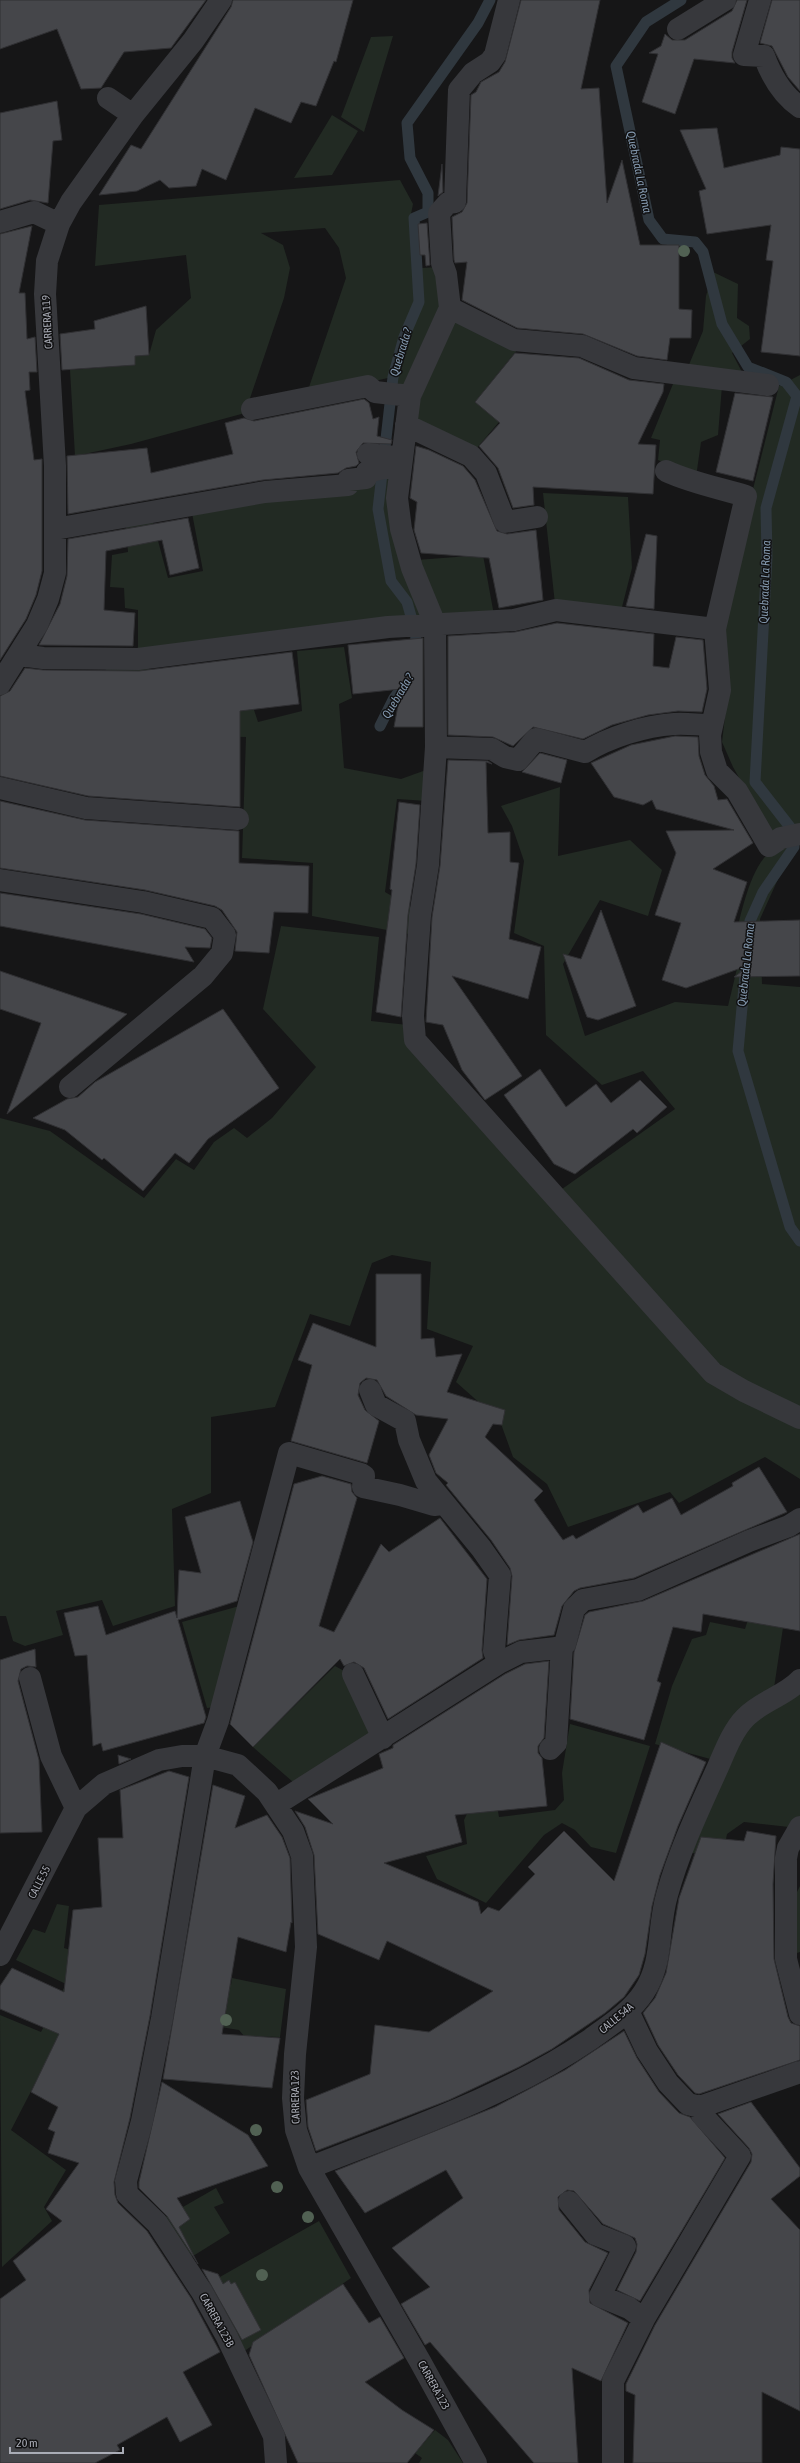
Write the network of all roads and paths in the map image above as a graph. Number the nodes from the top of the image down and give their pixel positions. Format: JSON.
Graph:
{"nodes":[{"id":1,"x":221,"y":0,"type":"edge"},
{"id":2,"x":510,"y":0,"type":"edge"},
{"id":3,"x":725,"y":0,"type":"edge"},
{"id":4,"x":760,"y":0,"type":"edge"},
{"id":5,"x":678,"y":29,"type":"dead end"},
{"id":6,"x":108,"y":98,"type":"dead end"},
{"id":7,"x":800,"y":107,"type":"edge"},
{"id":8,"x":133,"y":115,"type":"junction"},
{"id":9,"x":0,"y":222,"type":"edge"},
{"id":10,"x":59,"y":224,"type":"junction"},
{"id":11,"x":450,"y":308,"type":"junction"},
{"id":12,"x":768,"y":385,"type":"dead end"},
{"id":13,"x":408,"y":396,"type":"junction"},
{"id":14,"x":252,"y":409,"type":"dead end"},
{"id":15,"x":406,"y":425,"type":"junction"},
{"id":16,"x":397,"y":461,"type":"junction"},
{"id":17,"x":666,"y":471,"type":"dead end"},
{"id":18,"x":537,"y":517,"type":"dead end"},
{"id":19,"x":55,"y":529,"type":"junction"},
{"id":20,"x":432,"y":624,"type":"junction"},
{"id":21,"x":715,"y":629,"type":"junction"},
{"id":22,"x":20,"y":655,"type":"junction"},
{"id":23,"x":0,"y":684,"type":"edge"},
{"id":24,"x":711,"y":726,"type":"junction"},
{"id":25,"x":436,"y":747,"type":"junction"},
{"id":26,"x":0,"y":788,"type":"edge"},
{"id":27,"x":238,"y":819,"type":"dead end"},
{"id":28,"x":791,"y":836,"type":"edge"},
{"id":29,"x":0,"y":880,"type":"edge"},
{"id":30,"x":70,"y":1087,"type":"dead end"},
{"id":31,"x":370,"y":1390,"type":"dead end"},
{"id":32,"x":800,"y":1418,"type":"edge"},
{"id":33,"x":444,"y":1504,"type":"junction"},
{"id":34,"x":800,"y":1519,"type":"edge"},
{"id":35,"x":562,"y":1646,"type":"junction"},
{"id":36,"x":499,"y":1663,"type":"junction"},
{"id":37,"x":353,"y":1674,"type":"dead end"},
{"id":38,"x":30,"y":1678,"type":"dead end"},
{"id":39,"x":797,"y":1684,"type":"edge"},
{"id":40,"x":383,"y":1738,"type":"junction"},
{"id":41,"x":550,"y":1749,"type":"dead end"},
{"id":42,"x":205,"y":1756,"type":"junction"},
{"id":43,"x":278,"y":1804,"type":"junction"},
{"id":44,"x":76,"y":1808,"type":"junction"},
{"id":45,"x":800,"y":1827,"type":"edge"},
{"id":46,"x":0,"y":1955,"type":"edge"},
{"id":47,"x":628,"y":2011,"type":"junction"},
{"id":48,"x":800,"y":2014,"type":"edge"},
{"id":49,"x":800,"y":2072,"type":"edge"},
{"id":50,"x":700,"y":2107,"type":"junction"},
{"id":51,"x":309,"y":2168,"type":"junction"},
{"id":52,"x":569,"y":2202,"type":"dead end"},
{"id":53,"x":644,"y":2319,"type":"junction"},
{"id":54,"x":276,"y":2463,"type":"edge"},
{"id":55,"x":476,"y":2463,"type":"edge"},
{"id":56,"x":613,"y":2463,"type":"edge"}],
"edges":[{"from":1,"to":8,"type":"street","name":"CARRERA 119"},
{"from":2,"to":11,"type":"street"},
{"from":3,"to":5,"type":"street"},
{"from":4,"to":7,"type":"street"},
{"from":6,"to":8,"type":"street"},
{"from":8,"to":10,"type":"street","name":"CARRERA 119"},
{"from":9,"to":10,"type":"street"},
{"from":10,"to":19,"type":"street","name":"CARRERA 119"},
{"from":11,"to":12,"type":"street"},
{"from":11,"to":13,"type":"street"},
{"from":13,"to":14,"type":"street"},
{"from":13,"to":15,"type":"street"},
{"from":15,"to":16,"type":"street"},
{"from":15,"to":18,"type":"street"},
{"from":16,"to":19,"type":"street"},
{"from":16,"to":20,"type":"street"},
{"from":17,"to":21,"type":"street"},
{"from":19,"to":22,"type":"street","name":"CARRERA 119"},
{"from":20,"to":21,"type":"street"},
{"from":20,"to":22,"type":"street"},
{"from":20,"to":25,"type":"street"},
{"from":21,"to":24,"type":"street"},
{"from":22,"to":23,"type":"street","name":"CARRERA 119"},
{"from":24,"to":25,"type":"street"},
{"from":24,"to":28,"type":"street"},
{"from":25,"to":32,"type":"street"},
{"from":26,"to":27,"type":"street"},
{"from":29,"to":30,"type":"street"},
{"from":31,"to":33,"type":"street"},
{"from":33,"to":36,"type":"street"},
{"from":33,"to":42,"type":"street"},
{"from":34,"to":35,"type":"street"},
{"from":35,"to":36,"type":"street"},
{"from":35,"to":41,"type":"street"},
{"from":36,"to":40,"type":"street"},
{"from":37,"to":40,"type":"street"},
{"from":38,"to":44,"type":"street"},
{"from":39,"to":47,"type":"street","name":"CALLE 54A"},
{"from":40,"to":43,"type":"street"},
{"from":42,"to":43,"type":"street","name":"CARRERA 123"},
{"from":42,"to":44,"type":"street","name":"CALLE 55"},
{"from":42,"to":54,"type":"street","name":"CARRERA 123B"},
{"from":43,"to":51,"type":"street","name":"CARRERA 123"},
{"from":44,"to":46,"type":"street","name":"CALLE 55"},
{"from":45,"to":48,"type":"street"},
{"from":47,"to":50,"type":"street"},
{"from":47,"to":51,"type":"street","name":"CALLE 54A"},
{"from":49,"to":50,"type":"street"},
{"from":50,"to":53,"type":"street"},
{"from":51,"to":55,"type":"street","name":"CARRERA 123"},
{"from":52,"to":53,"type":"street"},
{"from":53,"to":56,"type":"street"}]}
